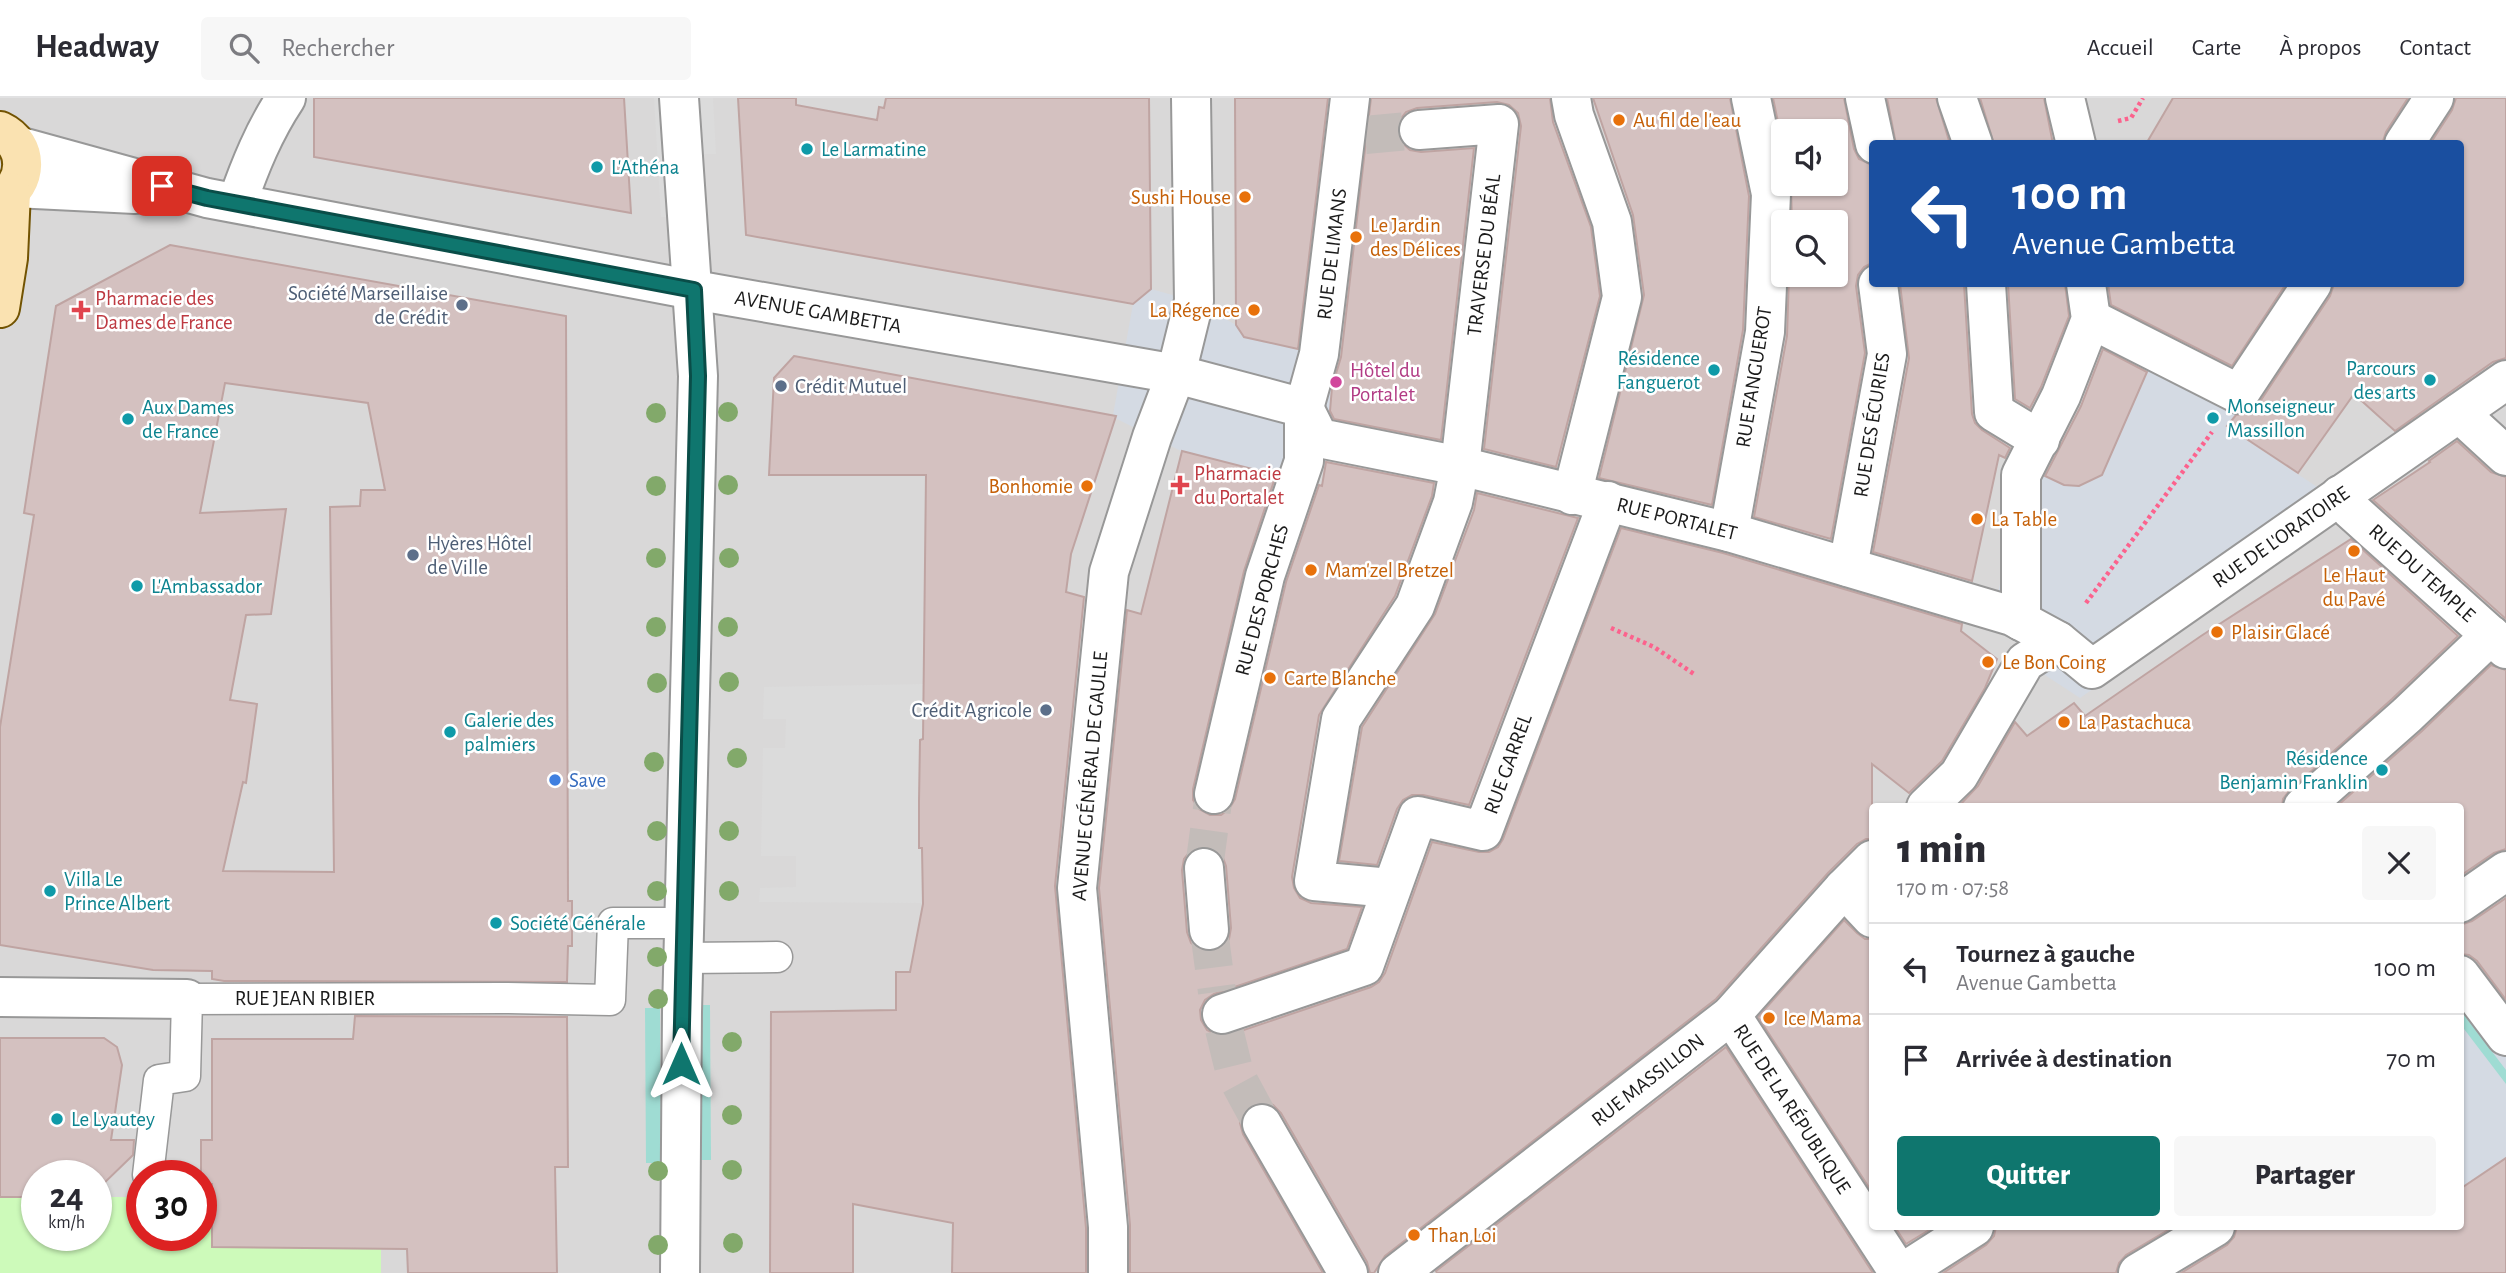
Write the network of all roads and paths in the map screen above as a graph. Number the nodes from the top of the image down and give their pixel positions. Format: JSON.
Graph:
{"nodes":[{"id":1,"x":286,"y":98,"type":"edge"},
{"id":2,"x":679,"y":98,"type":"edge"},
{"id":3,"x":1191,"y":98,"type":"edge"},
{"id":4,"x":1350,"y":98,"type":"edge"},
{"id":5,"x":1751,"y":98,"type":"edge"},
{"id":6,"x":1865,"y":98,"type":"edge"},
{"id":7,"x":1957,"y":98,"type":"edge"},
{"id":8,"x":2065,"y":98,"type":"edge"},
{"id":9,"x":2434,"y":98,"type":"edge"},
{"id":10,"x":1572,"y":106,"type":"edge"},
{"id":11,"x":1419,"y":130,"type":"tunnel mouth"},
{"id":12,"x":6,"y":134,"type":"edge"},
{"id":13,"x":1874,"y":140,"type":"edge"},
{"id":14,"x":1972,"y":140,"type":"edge"},
{"id":15,"x":2075,"y":140,"type":"edge"},
{"id":16,"x":2407,"y":140,"type":"edge"},
{"id":17,"x":8,"y":193,"type":"edge"},
{"id":18,"x":222,"y":201,"type":"junction"},
{"id":19,"x":1878,"y":287,"type":"edge"},
{"id":20,"x":1986,"y":287,"type":"edge"},
{"id":21,"x":2310,"y":287,"type":"edge"},
{"id":22,"x":694,"y":290,"type":"junction"},
{"id":23,"x":2088,"y":301,"type":"edge"},
{"id":24,"x":0,"y":308,"type":"edge"},
{"id":25,"x":1176,"y":374,"type":"junction"},
{"id":26,"x":2506,"y":380,"type":"edge"},
{"id":27,"x":1304,"y":408,"type":"junction"},
{"id":28,"x":2459,"y":413,"type":"junction"},
{"id":29,"x":2212,"y":431,"type":"dead end"},
{"id":30,"x":2040,"y":440,"type":"junction"},
{"id":31,"x":2506,"y":456,"type":"edge"},
{"id":32,"x":1460,"y":466,"type":"junction"},
{"id":33,"x":2340,"y":495,"type":"junction"},
{"id":34,"x":1590,"y":498,"type":"junction"},
{"id":35,"x":1729,"y":532,"type":"junction"},
{"id":36,"x":1848,"y":567,"type":"junction"},
{"id":37,"x":1566,"y":608,"type":"junction"},
{"id":38,"x":2021,"y":621,"type":"junction"},
{"id":39,"x":2058,"y":641,"type":"junction"},
{"id":40,"x":2498,"y":642,"type":"edge"},
{"id":41,"x":1694,"y":674,"type":"dead end"},
{"id":42,"x":1214,"y":794,"type":"tunnel mouth"},
{"id":43,"x":1930,"y":803,"type":"edge"},
{"id":44,"x":2308,"y":803,"type":"edge"},
{"id":45,"x":1869,"y":863,"type":"edge"},
{"id":46,"x":1205,"y":868,"type":"tunnel mouth"},
{"id":47,"x":2506,"y":871,"type":"edge"},
{"id":48,"x":1390,"y":888,"type":"junction"},
{"id":49,"x":1844,"y":888,"type":"junction"},
{"id":50,"x":2464,"y":900,"type":"edge"},
{"id":51,"x":1869,"y":915,"type":"edge"},
{"id":52,"x":1209,"y":930,"type":"tunnel mouth"},
{"id":53,"x":684,"y":941,"type":"junction"},
{"id":54,"x":777,"y":957,"type":"dead end"},
{"id":55,"x":2464,"y":980,"type":"edge"},
{"id":56,"x":0,"y":997,"type":"edge"},
{"id":57,"x":187,"y":999,"type":"junction"},
{"id":58,"x":1221,"y":1012,"type":"dead end"},
{"id":59,"x":1731,"y":1015,"type":"junction"},
{"id":60,"x":2506,"y":1036,"type":"edge"},
{"id":61,"x":1262,"y":1124,"type":"tunnel mouth"},
{"id":62,"x":150,"y":1160,"type":"edge"},
{"id":63,"x":1869,"y":1226,"type":"edge"},
{"id":64,"x":1872,"y":1230,"type":"edge"},
{"id":65,"x":1969,"y":1230,"type":"edge"},
{"id":66,"x":2211,"y":1230,"type":"edge"},
{"id":67,"x":680,"y":1273,"type":"edge"},
{"id":68,"x":1108,"y":1273,"type":"edge"},
{"id":69,"x":1348,"y":1273,"type":"edge"},
{"id":70,"x":1398,"y":1273,"type":"edge"},
{"id":71,"x":1900,"y":1273,"type":"edge"},
{"id":72,"x":2138,"y":1273,"type":"edge"}],
"edges":[{"from":1,"to":18,"type":"street"},
{"from":2,"to":22,"type":"street"},
{"from":3,"to":25,"type":"street","name":"AVENUE GÉNÉRAL DE GAULLE"},
{"from":4,"to":27,"type":"street","name":"RUE DE LIMANS"},
{"from":5,"to":35,"type":"street","name":"RUE FANGUEROT"},
{"from":6,"to":13,"type":"street"},
{"from":7,"to":14,"type":"street"},
{"from":8,"to":15,"type":"street"},
{"from":9,"to":16,"type":"street"},
{"from":10,"to":34,"type":"street","name":"RUE GARREL"},
{"from":11,"to":32,"type":"street","name":"TRAVERSE DU BÉAL"},
{"from":12,"to":17,"type":"main road"},
{"from":12,"to":18,"type":"street","name":"AVENUE GAMBETTA"},
{"from":17,"to":18,"type":"street","name":"AVENUE GAMBETTA"},
{"from":17,"to":24,"type":"main road"},
{"from":18,"to":22,"type":"street","name":"AVENUE GAMBETTA"},
{"from":19,"to":36,"type":"street","name":"RUE DES ÉCURIES"},
{"from":20,"to":30,"type":"street"},
{"from":21,"to":23,"type":"street"},
{"from":22,"to":25,"type":"street","name":"AVENUE GAMBETTA"},
{"from":22,"to":53,"type":"street"},
{"from":23,"to":30,"type":"street"},
{"from":25,"to":27,"type":"street","name":"AVENUE GAMBETTA"},
{"from":25,"to":68,"type":"street","name":"AVENUE GÉNÉRAL DE GAULLE"},
{"from":26,"to":28,"type":"street","name":"RUE DE L'ORATOIRE"},
{"from":27,"to":32,"type":"street","name":"RUE PORTALET"},
{"from":27,"to":42,"type":"street","name":"RUE DES PORCHES"},
{"from":28,"to":31,"type":"street"},
{"from":28,"to":33,"type":"street","name":"RUE DE L'ORATOIRE"},
{"from":29,"to":39,"type":"path"},
{"from":30,"to":38,"type":"street"},
{"from":32,"to":34,"type":"street","name":"RUE PORTALET"},
{"from":32,"to":48,"type":"street"},
{"from":33,"to":39,"type":"street","name":"RUE DE L'ORATOIRE"},
{"from":33,"to":40,"type":"street","name":"RUE DU TEMPLE"},
{"from":34,"to":35,"type":"street","name":"RUE PORTALET"},
{"from":34,"to":37,"type":"street","name":"RUE GARREL"},
{"from":35,"to":36,"type":"street","name":"RUE PORTALET"},
{"from":36,"to":38,"type":"street","name":"RUE PORTALET"},
{"from":37,"to":41,"type":"path"},
{"from":37,"to":48,"type":"street","name":"RUE GARREL"},
{"from":38,"to":39,"type":"street","name":"RUE PORTALET"},
{"from":39,"to":43,"type":"street"},
{"from":40,"to":44,"type":"street"},
{"from":45,"to":49,"type":"street","name":"RUE MASSILLON"},
{"from":46,"to":52,"type":"street"},
{"from":47,"to":50,"type":"street"},
{"from":48,"to":58,"type":"street","name":"RUE GARREL"},
{"from":49,"to":51,"type":"street"},
{"from":49,"to":59,"type":"street","name":"RUE MASSILLON"},
{"from":53,"to":54,"type":"lane"},
{"from":53,"to":57,"type":"lane","name":"RUE JEAN RIBIER"},
{"from":53,"to":67,"type":"street"},
{"from":55,"to":60,"type":"street"},
{"from":56,"to":57,"type":"street","name":"RUE JEAN RIBIER"},
{"from":57,"to":62,"type":"lane"},
{"from":59,"to":63,"type":"street","name":"RUE DE LA RÉPUBLIQUE"},
{"from":59,"to":70,"type":"street","name":"RUE MASSILLON"},
{"from":61,"to":69,"type":"street"},
{"from":64,"to":71,"type":"street","name":"RUE DE LA RÉPUBLIQUE"},
{"from":65,"to":71,"type":"street"},
{"from":66,"to":72,"type":"street"}]}
